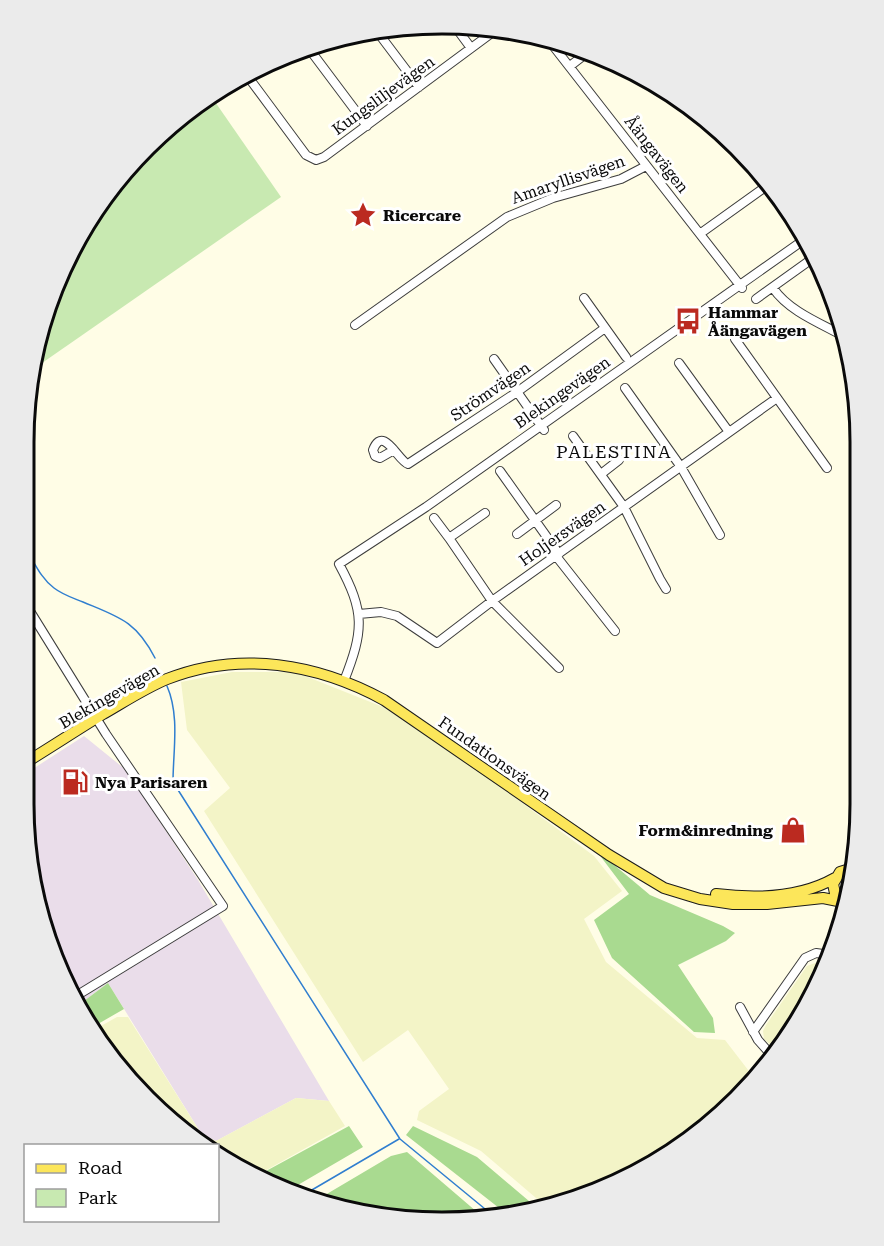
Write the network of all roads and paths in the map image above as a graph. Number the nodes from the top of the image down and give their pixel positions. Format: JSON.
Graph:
{"nodes":[{"id":1,"x":461,"y":35,"type":"edge"},
{"id":2,"x":486,"y":37,"type":"edge"},
{"id":3,"x":383,"y":39,"type":"edge"},
{"id":4,"x":471,"y":48,"type":"junction"},
{"id":5,"x":558,"y":51,"type":"edge"},
{"id":6,"x":315,"y":55,"type":"edge"},
{"id":7,"x":580,"y":59,"type":"edge"},
{"id":8,"x":570,"y":66,"type":"junction"},
{"id":9,"x":252,"y":82,"type":"edge"},
{"id":10,"x":419,"y":87,"type":"junction"},
{"id":11,"x":367,"y":126,"type":"junction"},
{"id":12,"x":645,"y":166,"type":"junction"},
{"id":13,"x":761,"y":190,"type":"edge"},
{"id":14,"x":700,"y":233,"type":"junction"},
{"id":15,"x":798,"y":244,"type":"edge"},
{"id":16,"x":800,"y":248,"type":"edge"},
{"id":17,"x":807,"y":263,"type":"edge"},
{"id":18,"x":741,"y":287,"type":"junction"},
{"id":19,"x":773,"y":288,"type":"junction"},
{"id":20,"x":584,"y":298,"type":"dead end"},
{"id":21,"x":756,"y":299,"type":"dead end"},
{"id":22,"x":355,"y":325,"type":"dead end"},
{"id":23,"x":605,"y":328,"type":"junction"},
{"id":24,"x":834,"y":331,"type":"edge"},
{"id":25,"x":735,"y":339,"type":"dead end"},
{"id":26,"x":626,"y":357,"type":"dead end"},
{"id":27,"x":494,"y":359,"type":"dead end"},
{"id":28,"x":680,"y":363,"type":"dead end"},
{"id":29,"x":625,"y":388,"type":"dead end"},
{"id":30,"x":517,"y":392,"type":"junction"},
{"id":31,"x":777,"y":398,"type":"junction"},
{"id":32,"x":543,"y":428,"type":"junction"},
{"id":33,"x":729,"y":432,"type":"junction"},
{"id":34,"x":573,"y":436,"type":"dead end"},
{"id":35,"x":394,"y":450,"type":"dead end"},
{"id":36,"x":620,"y":460,"type":"dead end"},
{"id":37,"x":681,"y":467,"type":"junction"},
{"id":38,"x":827,"y":468,"type":"dead end"},
{"id":39,"x":500,"y":471,"type":"dead end"},
{"id":40,"x":601,"y":474,"type":"junction"},
{"id":41,"x":556,"y":505,"type":"dead end"},
{"id":42,"x":624,"y":507,"type":"junction"},
{"id":43,"x":485,"y":513,"type":"dead end"},
{"id":44,"x":434,"y":518,"type":"dead end"},
{"id":45,"x":536,"y":520,"type":"junction"},
{"id":46,"x":517,"y":534,"type":"dead end"},
{"id":47,"x":720,"y":535,"type":"dead end"},
{"id":48,"x":449,"y":538,"type":"junction"},
{"id":49,"x":557,"y":555,"type":"junction"},
{"id":50,"x":666,"y":589,"type":"dead end"},
{"id":51,"x":492,"y":601,"type":"junction"},
{"id":52,"x":359,"y":614,"type":"junction"},
{"id":53,"x":34,"y":618,"type":"edge"},
{"id":54,"x":615,"y":631,"type":"dead end"},
{"id":55,"x":559,"y":668,"type":"dead end"},
{"id":56,"x":344,"y":681,"type":"junction"},
{"id":57,"x":97,"y":718,"type":"junction"},
{"id":58,"x":34,"y":757,"type":"edge"},
{"id":59,"x":626,"y":866,"type":"junction"},
{"id":60,"x":844,"y":870,"type":"edge"},
{"id":61,"x":835,"y":878,"type":"junction"},
{"id":62,"x":839,"y":898,"type":"edge"},
{"id":63,"x":838,"y":902,"type":"edge"},
{"id":64,"x":821,"y":954,"type":"edge"},
{"id":65,"x":81,"y":993,"type":"edge"},
{"id":66,"x":740,"y":1007,"type":"dead end"},
{"id":67,"x":753,"y":1032,"type":"junction"},
{"id":68,"x":766,"y":1051,"type":"edge"}],
"edges":[{"from":1,"to":4,"type":"street"},
{"from":2,"to":4,"type":"street","name":"Kungsliljevägen"},
{"from":3,"to":10,"type":"street"},
{"from":4,"to":10,"type":"street","name":"Kungsliljevägen"},
{"from":5,"to":8,"type":"street","name":"Åängavägen"},
{"from":6,"to":11,"type":"street"},
{"from":7,"to":8,"type":"street"},
{"from":8,"to":12,"type":"street","name":"Åängavägen"},
{"from":9,"to":11,"type":"street","name":"Kungsliljevägen"},
{"from":10,"to":11,"type":"street","name":"Kungsliljevägen"},
{"from":12,"to":14,"type":"street","name":"Åängavägen"},
{"from":12,"to":22,"type":"street","name":"Amaryllisvägen"},
{"from":13,"to":14,"type":"street"},
{"from":14,"to":18,"type":"street","name":"Åängavägen"},
{"from":15,"to":18,"type":"street","name":"Blekingevägen"},
{"from":16,"to":18,"type":"street","name":"Blekingevägen"},
{"from":17,"to":19,"type":"street"},
{"from":18,"to":32,"type":"street","name":"Blekingevägen"},
{"from":19,"to":21,"type":"street"},
{"from":19,"to":24,"type":"street"},
{"from":20,"to":23,"type":"street"},
{"from":23,"to":26,"type":"street"},
{"from":23,"to":30,"type":"street","name":"Strömvägen"},
{"from":25,"to":31,"type":"street"},
{"from":27,"to":30,"type":"street"},
{"from":28,"to":33,"type":"street"},
{"from":29,"to":37,"type":"street"},
{"from":30,"to":32,"type":"street"},
{"from":30,"to":35,"type":"street","name":"Strömvägen"},
{"from":31,"to":33,"type":"street","name":"Holjersvägen"},
{"from":31,"to":38,"type":"street"},
{"from":32,"to":52,"type":"street","name":"Blekingevägen"},
{"from":33,"to":37,"type":"street","name":"Holjersvägen"},
{"from":34,"to":40,"type":"street"},
{"from":36,"to":40,"type":"street"},
{"from":37,"to":42,"type":"street","name":"Holjersvägen"},
{"from":37,"to":47,"type":"street"},
{"from":39,"to":45,"type":"street"},
{"from":40,"to":42,"type":"street"},
{"from":41,"to":45,"type":"street"},
{"from":42,"to":49,"type":"street","name":"Holjersvägen"},
{"from":42,"to":50,"type":"street"},
{"from":43,"to":48,"type":"street"},
{"from":44,"to":48,"type":"street"},
{"from":45,"to":46,"type":"street"},
{"from":45,"to":49,"type":"street"},
{"from":48,"to":51,"type":"street"},
{"from":49,"to":51,"type":"street","name":"Holjersvägen"},
{"from":49,"to":54,"type":"street"},
{"from":51,"to":52,"type":"street","name":"Holjersvägen"},
{"from":51,"to":55,"type":"street"},
{"from":52,"to":56,"type":"street","name":"Blekingevägen"},
{"from":53,"to":57,"type":"street"},
{"from":56,"to":57,"type":"main road","name":"Blekingevägen"},
{"from":56,"to":59,"type":"main road","name":"Fundationsvägen"},
{"from":57,"to":58,"type":"main road","name":"Blekingevägen"},
{"from":57,"to":65,"type":"street"},
{"from":59,"to":61,"type":"main road","name":"Fundationsvägen"},
{"from":59,"to":63,"type":"main road","name":"Fundationsvägen"},
{"from":60,"to":61,"type":"main road","name":"Fundationsvägen"},
{"from":61,"to":62,"type":"main road"},
{"from":64,"to":67,"type":"street"},
{"from":66,"to":67,"type":"street"},
{"from":67,"to":68,"type":"street"}]}
